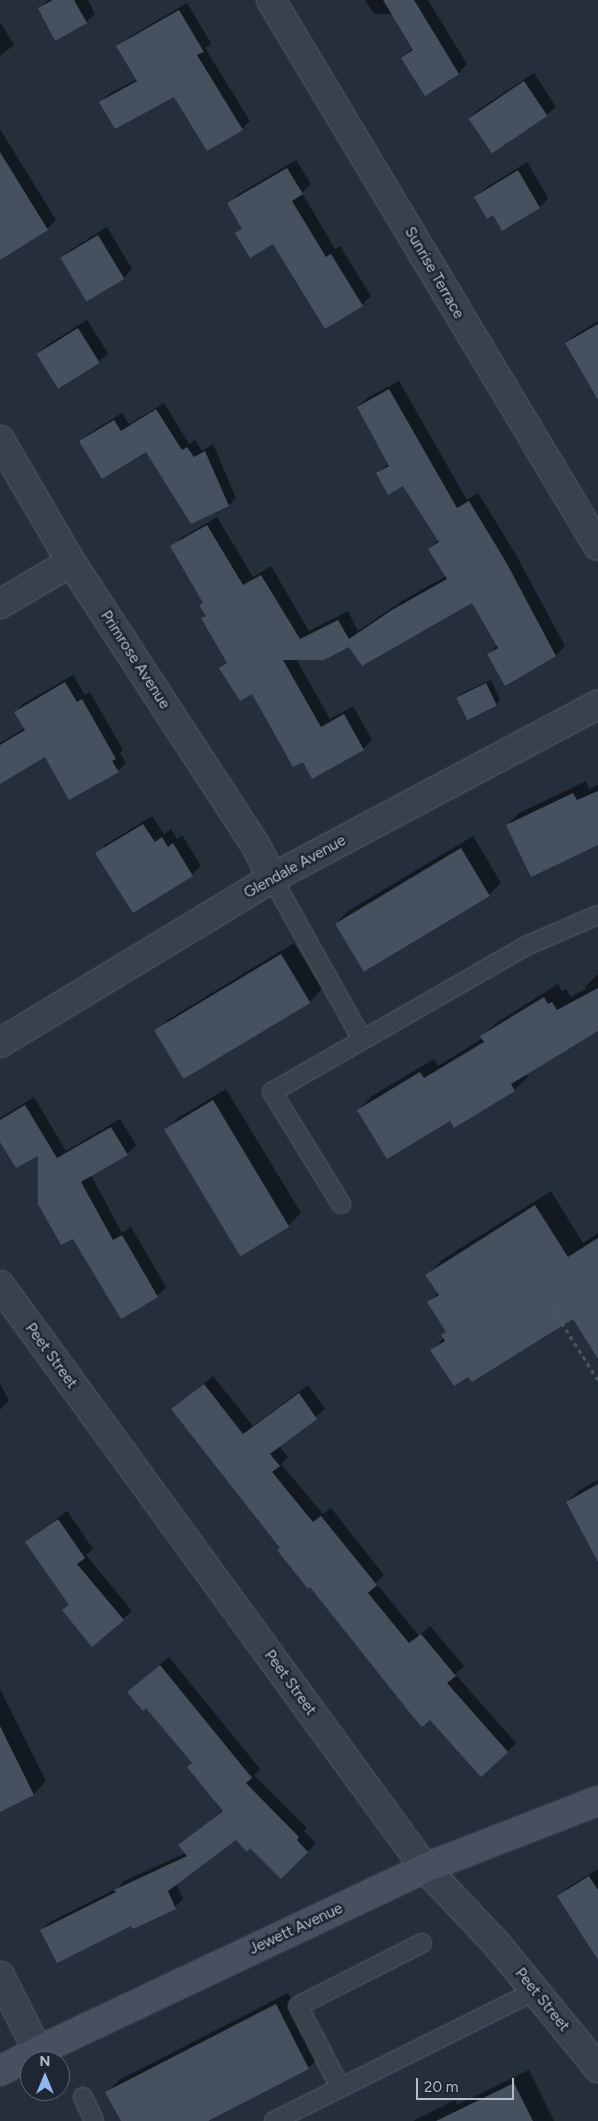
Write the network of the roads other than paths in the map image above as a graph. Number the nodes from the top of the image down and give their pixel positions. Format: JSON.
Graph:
{"nodes":[{"id":1,"x":272,"y":0,"type":"edge"},
{"id":2,"x":0,"y":440,"type":"edge"},
{"id":3,"x":598,"y":546,"type":"edge"},
{"id":4,"x":71,"y":562,"type":"junction"},
{"id":5,"x":0,"y":604,"type":"edge"},
{"id":6,"x":598,"y":706,"type":"edge"},
{"id":7,"x":272,"y":878,"type":"junction"},
{"id":8,"x":598,"y":915,"type":"edge"},
{"id":9,"x":362,"y":1039,"type":"junction"},
{"id":10,"x":0,"y":1043,"type":"edge"},
{"id":11,"x":341,"y":1204,"type":"dead end"},
{"id":12,"x":0,"y":1284,"type":"edge"},
{"id":13,"x":598,"y":1802,"type":"edge"},
{"id":14,"x":425,"y":1868,"type":"junction"},
{"id":15,"x":422,"y":1943,"type":"dead end"},
{"id":16,"x":0,"y":1976,"type":"edge"},
{"id":17,"x":535,"y":1991,"type":"junction"},
{"id":18,"x":38,"y":2051,"type":"joint"},
{"id":19,"x":20,"y":2060,"type":"edge"},
{"id":20,"x":598,"y":2068,"type":"edge"},
{"id":21,"x":0,"y":2071,"type":"edge"},
{"id":22,"x":340,"y":2087,"type":"junction"},
{"id":23,"x":82,"y":2097,"type":"dead end"},
{"id":24,"x":94,"y":2121,"type":"edge"},
{"id":25,"x":274,"y":2121,"type":"edge"}],
"edges":[{"from":1,"to":3,"type":"street","name":"Sunrise Terrace"},
{"from":2,"to":4,"type":"street","name":"Primrose Avenue"},
{"from":4,"to":5,"type":"street"},
{"from":4,"to":7,"type":"street","name":"Primrose Avenue"},
{"from":6,"to":7,"type":"street","name":"Glendale Avenue"},
{"from":7,"to":9,"type":"lane"},
{"from":7,"to":10,"type":"street","name":"Glendale Avenue"},
{"from":8,"to":9,"type":"lane"},
{"from":9,"to":11,"type":"lane"},
{"from":12,"to":14,"type":"street","name":"Peet Street"},
{"from":13,"to":14,"type":"main road","name":"Jewett Avenue"},
{"from":14,"to":17,"type":"street","name":"Peet Street"},
{"from":14,"to":18,"type":"main road","name":"Jewett Avenue"},
{"from":15,"to":22,"type":"lane"},
{"from":16,"to":18,"type":"street"},
{"from":17,"to":20,"type":"street","name":"Peet Street"},
{"from":17,"to":22,"type":"lane"},
{"from":19,"to":21,"type":"main road","name":"Jewett Avenue"},
{"from":22,"to":25,"type":"lane"},
{"from":23,"to":24,"type":"lane"}]}
